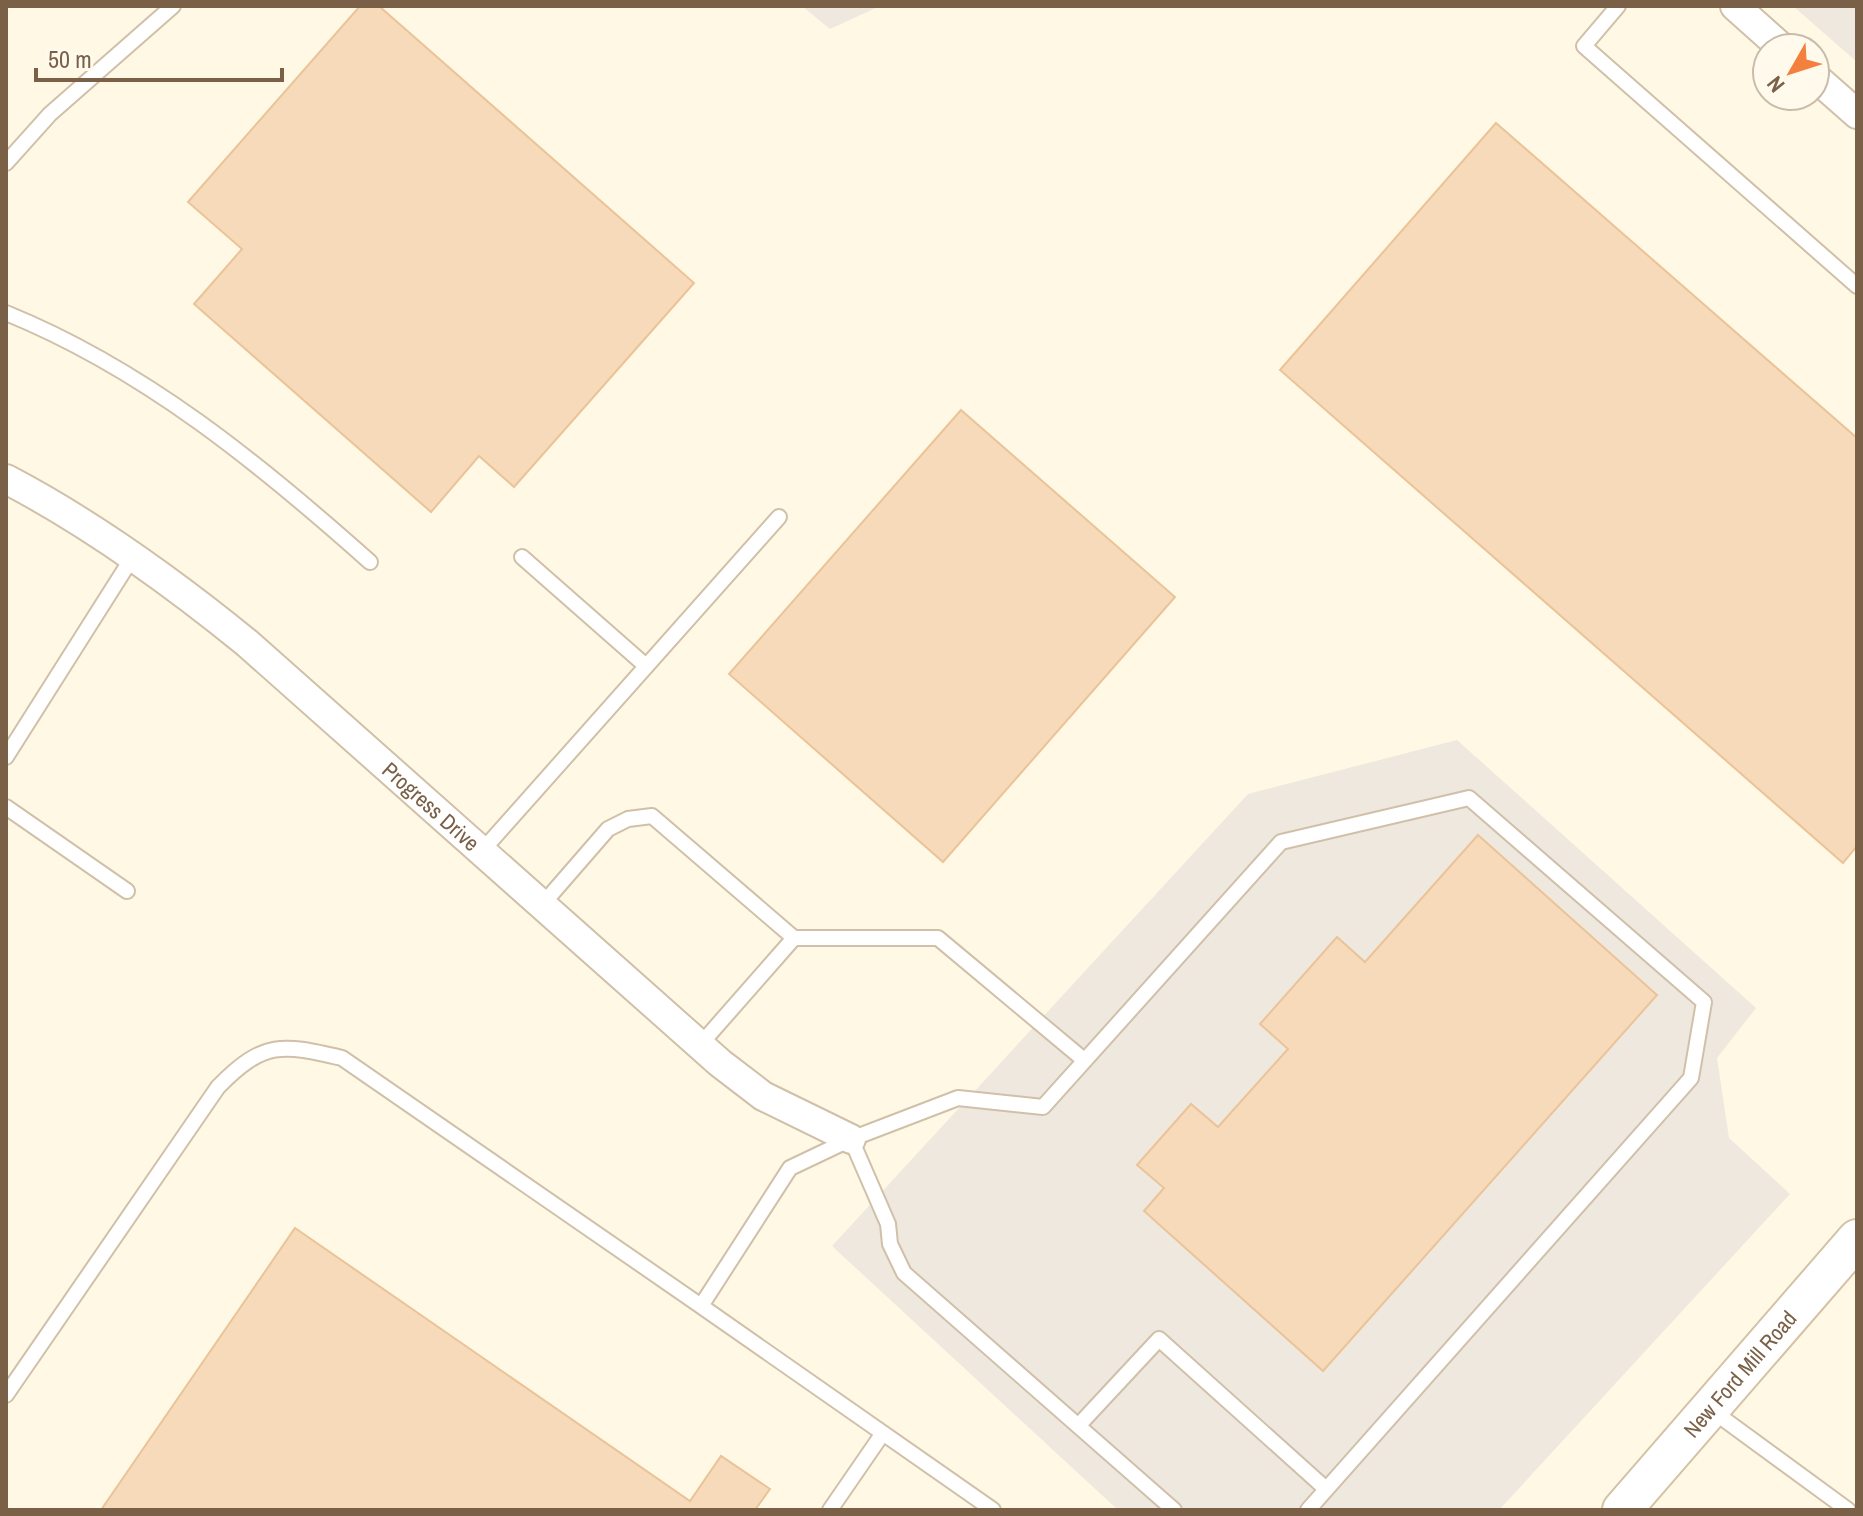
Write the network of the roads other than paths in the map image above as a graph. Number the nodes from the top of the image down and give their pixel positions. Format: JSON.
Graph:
{"nodes":[{"id":1,"x":173,"y":6,"type":"edge"},
{"id":2,"x":1618,"y":6,"type":"edge"},
{"id":3,"x":1735,"y":6,"type":"edge"},
{"id":4,"x":1764,"y":32,"type":"edge"},
{"id":5,"x":1831,"y":91,"type":"edge"},
{"id":6,"x":1857,"y":114,"type":"edge"},
{"id":7,"x":6,"y":163,"type":"edge"},
{"id":8,"x":1857,"y":286,"type":"edge"},
{"id":9,"x":6,"y":313,"type":"edge"},
{"id":10,"x":6,"y":479,"type":"edge"},
{"id":11,"x":779,"y":517,"type":"dead end"},
{"id":12,"x":522,"y":557,"type":"dead end"},
{"id":13,"x":132,"y":558,"type":"junction"},
{"id":14,"x":370,"y":562,"type":"dead end"},
{"id":15,"x":646,"y":666,"type":"junction"},
{"id":16,"x":6,"y":757,"type":"edge"},
{"id":17,"x":6,"y":807,"type":"edge"},
{"id":18,"x":482,"y":851,"type":"junction"},
{"id":19,"x":127,"y":891,"type":"dead end"},
{"id":20,"x":542,"y":905,"type":"junction"},
{"id":21,"x":794,"y":938,"type":"junction"},
{"id":22,"x":700,"y":1045,"type":"junction"},
{"id":23,"x":1084,"y":1060,"type":"junction"},
{"id":24,"x":851,"y":1139,"type":"junction"},
{"id":25,"x":1857,"y":1239,"type":"edge"},
{"id":26,"x":701,"y":1306,"type":"junction"},
{"id":27,"x":6,"y":1395,"type":"edge"},
{"id":28,"x":1710,"y":1409,"type":"junction"},
{"id":29,"x":1078,"y":1426,"type":"junction"},
{"id":30,"x":883,"y":1433,"type":"junction"},
{"id":31,"x":1326,"y":1489,"type":"junction"},
{"id":32,"x":830,"y":1510,"type":"edge"},
{"id":33,"x":993,"y":1510,"type":"edge"},
{"id":34,"x":1174,"y":1510,"type":"edge"},
{"id":35,"x":1308,"y":1510,"type":"edge"},
{"id":36,"x":1622,"y":1510,"type":"edge"},
{"id":37,"x":1848,"y":1510,"type":"edge"}],
"edges":[{"from":1,"to":7,"type":"lane"},
{"from":2,"to":8,"type":"lane"},
{"from":3,"to":4,"type":"street"},
{"from":5,"to":6,"type":"street"},
{"from":9,"to":14,"type":"lane"},
{"from":10,"to":13,"type":"street","name":"Progress Drive"},
{"from":11,"to":15,"type":"lane"},
{"from":12,"to":15,"type":"lane"},
{"from":13,"to":16,"type":"lane"},
{"from":13,"to":18,"type":"street","name":"Progress Drive"},
{"from":15,"to":18,"type":"lane"},
{"from":17,"to":19,"type":"lane"},
{"from":18,"to":20,"type":"street","name":"Progress Drive"},
{"from":20,"to":21,"type":"lane"},
{"from":20,"to":22,"type":"street","name":"Progress Drive"},
{"from":21,"to":22,"type":"lane"},
{"from":21,"to":23,"type":"lane"},
{"from":22,"to":24,"type":"street","name":"Progress Drive"},
{"from":23,"to":24,"type":"lane"},
{"from":23,"to":31,"type":"lane"},
{"from":24,"to":26,"type":"lane"},
{"from":24,"to":29,"type":"lane"},
{"from":25,"to":28,"type":"street","name":"New Ford Mill Road"},
{"from":26,"to":27,"type":"lane"},
{"from":26,"to":30,"type":"lane"},
{"from":28,"to":36,"type":"street","name":"New Ford Mill Road"},
{"from":28,"to":37,"type":"lane"},
{"from":29,"to":31,"type":"lane"},
{"from":29,"to":34,"type":"lane"},
{"from":30,"to":32,"type":"lane"},
{"from":30,"to":33,"type":"lane"},
{"from":31,"to":35,"type":"lane"}]}
